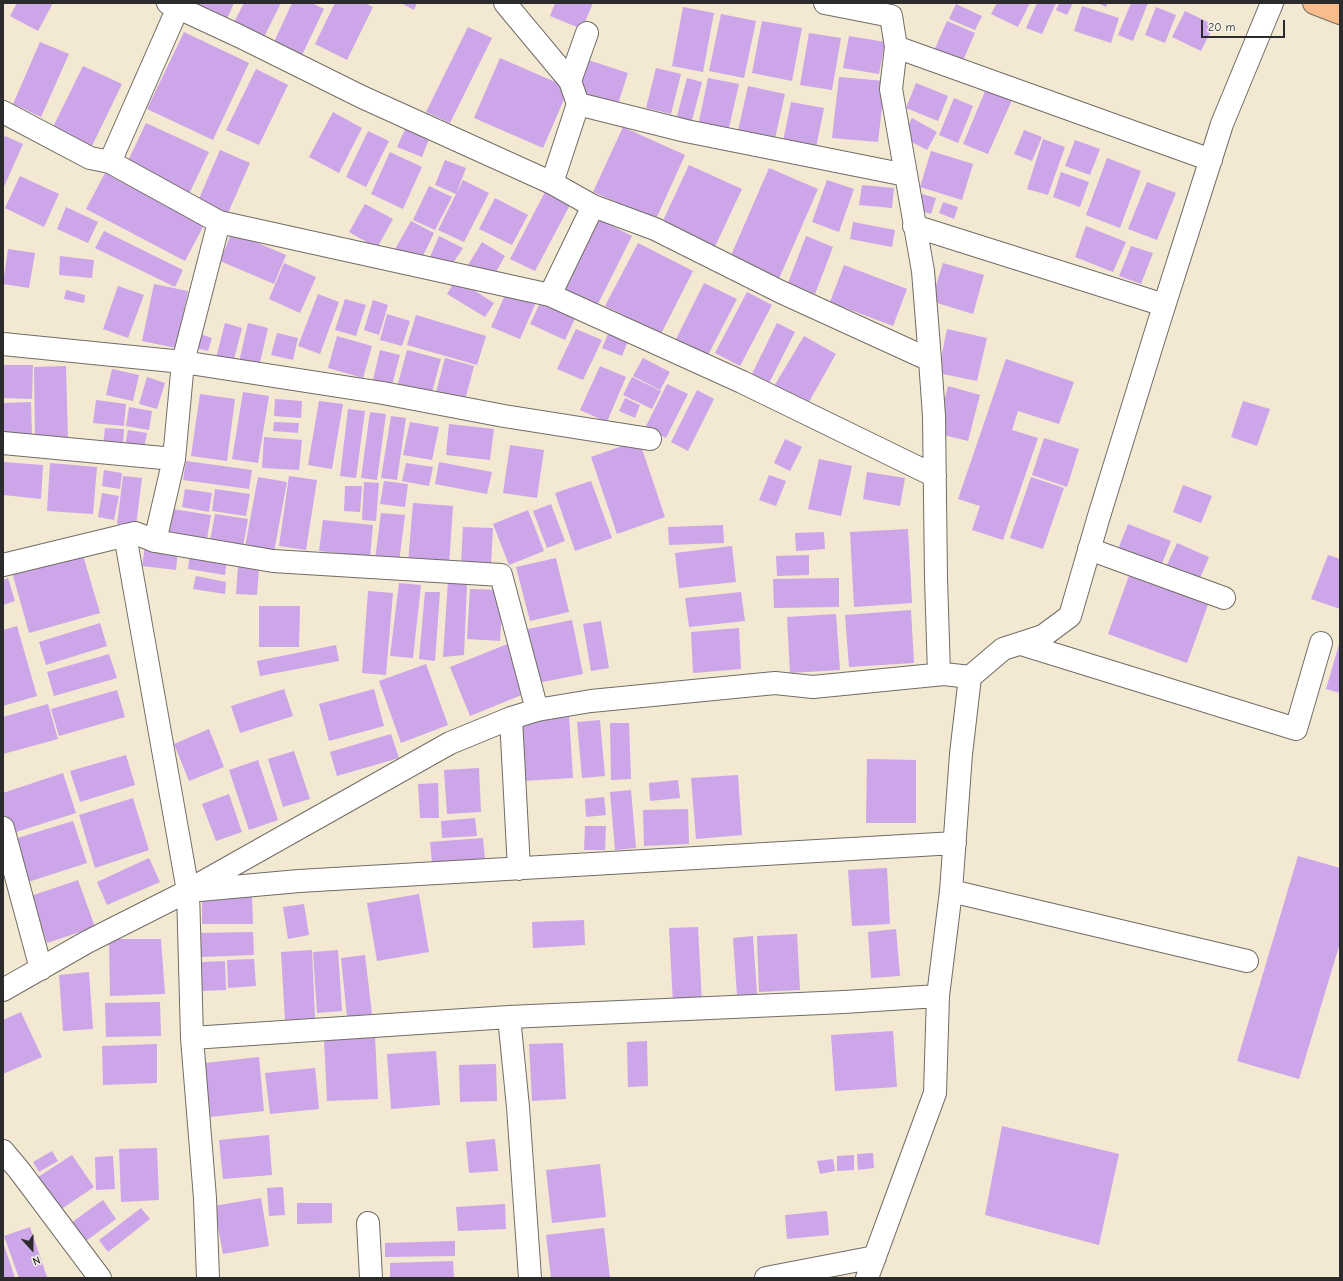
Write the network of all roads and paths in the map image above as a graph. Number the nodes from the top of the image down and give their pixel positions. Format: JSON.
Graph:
{"nodes":[{"id":1,"x":505,"y":3,"type":"edge"},
{"id":2,"x":825,"y":3,"type":"edge"},
{"id":3,"x":1272,"y":3,"type":"edge"},
{"id":4,"x":1314,"y":3,"type":"edge"},
{"id":5,"x":175,"y":5,"type":"edge"},
{"id":6,"x":1338,"y":15,"type":"edge"},
{"id":7,"x":587,"y":33,"type":"dead end"},
{"id":8,"x":896,"y":47,"type":"junction"},
{"id":9,"x":570,"y":81,"type":"junction"},
{"id":10,"x":578,"y":104,"type":"junction"},
{"id":11,"x":3,"y":112,"type":"edge"},
{"id":12,"x":1210,"y":160,"type":"junction"},
{"id":13,"x":110,"y":162,"type":"junction"},
{"id":14,"x":906,"y":176,"type":"junction"},
{"id":15,"x":552,"y":183,"type":"junction"},
{"id":16,"x":593,"y":206,"type":"junction"},
{"id":17,"x":219,"y":222,"type":"junction"},
{"id":18,"x":914,"y":226,"type":"junction"},
{"id":19,"x":550,"y":295,"type":"junction"},
{"id":20,"x":1164,"y":305,"type":"junction"},
{"id":21,"x":3,"y":344,"type":"edge"},
{"id":22,"x":930,"y":360,"type":"junction"},
{"id":23,"x":183,"y":362,"type":"junction"},
{"id":24,"x":650,"y":439,"type":"dead end"},
{"id":25,"x":3,"y":443,"type":"edge"},
{"id":26,"x":174,"y":459,"type":"junction"},
{"id":27,"x":935,"y":476,"type":"junction"},
{"id":28,"x":125,"y":535,"type":"junction"},
{"id":29,"x":155,"y":541,"type":"junction"},
{"id":30,"x":1090,"y":549,"type":"junction"},
{"id":31,"x":3,"y":565,"type":"edge"},
{"id":32,"x":1224,"y":598,"type":"dead end"},
{"id":33,"x":1321,"y":643,"type":"dead end"},
{"id":34,"x":1021,"y":644,"type":"junction"},
{"id":35,"x":939,"y":674,"type":"junction"},
{"id":36,"x":970,"y":677,"type":"junction"},
{"id":37,"x":537,"y":710,"type":"junction"},
{"id":38,"x":511,"y":718,"type":"junction"},
{"id":39,"x":3,"y":828,"type":"edge"},
{"id":40,"x":955,"y":843,"type":"junction"},
{"id":41,"x":519,"y":869,"type":"junction"},
{"id":42,"x":188,"y":891,"type":"junction"},
{"id":43,"x":951,"y":891,"type":"junction"},
{"id":44,"x":1247,"y":961,"type":"dead end"},
{"id":45,"x":41,"y":968,"type":"junction"},
{"id":46,"x":3,"y":990,"type":"edge"},
{"id":47,"x":938,"y":996,"type":"junction"},
{"id":48,"x":509,"y":1017,"type":"junction"},
{"id":49,"x":192,"y":1038,"type":"junction"},
{"id":50,"x":3,"y":1151,"type":"edge"},
{"id":51,"x":368,"y":1223,"type":"dead end"},
{"id":52,"x":875,"y":1257,"type":"junction"},
{"id":53,"x":100,"y":1278,"type":"edge"},
{"id":54,"x":208,"y":1278,"type":"edge"},
{"id":55,"x":371,"y":1278,"type":"edge"},
{"id":56,"x":530,"y":1278,"type":"edge"},
{"id":57,"x":766,"y":1278,"type":"edge"},
{"id":58,"x":867,"y":1278,"type":"edge"}],
"edges":[{"from":1,"to":9,"type":"street"},
{"from":2,"to":8,"type":"street"},
{"from":3,"to":12,"type":"street"},
{"from":4,"to":6,"type":"highway"},
{"from":5,"to":13,"type":"street"},
{"from":5,"to":15,"type":"street"},
{"from":7,"to":9,"type":"street"},
{"from":8,"to":12,"type":"street"},
{"from":8,"to":14,"type":"street"},
{"from":9,"to":10,"type":"street"},
{"from":10,"to":14,"type":"street"},
{"from":10,"to":15,"type":"street"},
{"from":11,"to":13,"type":"street"},
{"from":12,"to":20,"type":"street"},
{"from":13,"to":17,"type":"street"},
{"from":14,"to":18,"type":"street"},
{"from":15,"to":16,"type":"street"},
{"from":16,"to":19,"type":"street"},
{"from":16,"to":22,"type":"street"},
{"from":17,"to":19,"type":"street"},
{"from":17,"to":23,"type":"street"},
{"from":18,"to":20,"type":"street"},
{"from":18,"to":22,"type":"street"},
{"from":19,"to":27,"type":"street"},
{"from":20,"to":30,"type":"street"},
{"from":21,"to":23,"type":"street"},
{"from":22,"to":27,"type":"street"},
{"from":23,"to":24,"type":"street"},
{"from":23,"to":26,"type":"street"},
{"from":25,"to":26,"type":"street"},
{"from":26,"to":29,"type":"street"},
{"from":27,"to":35,"type":"street"},
{"from":28,"to":29,"type":"street"},
{"from":28,"to":31,"type":"street"},
{"from":28,"to":42,"type":"street"},
{"from":29,"to":37,"type":"street"},
{"from":30,"to":32,"type":"street"},
{"from":30,"to":34,"type":"street"},
{"from":33,"to":34,"type":"street"},
{"from":34,"to":36,"type":"street"},
{"from":35,"to":36,"type":"street"},
{"from":35,"to":37,"type":"street"},
{"from":36,"to":40,"type":"street"},
{"from":37,"to":38,"type":"street"},
{"from":38,"to":41,"type":"street"},
{"from":38,"to":42,"type":"street"},
{"from":39,"to":45,"type":"street"},
{"from":40,"to":41,"type":"street"},
{"from":40,"to":43,"type":"street"},
{"from":41,"to":42,"type":"street"},
{"from":42,"to":45,"type":"street"},
{"from":42,"to":49,"type":"street"},
{"from":43,"to":44,"type":"street"},
{"from":43,"to":47,"type":"street"},
{"from":45,"to":46,"type":"street"},
{"from":47,"to":48,"type":"street"},
{"from":47,"to":52,"type":"street"},
{"from":48,"to":49,"type":"street"},
{"from":48,"to":56,"type":"street"},
{"from":49,"to":54,"type":"street"},
{"from":50,"to":53,"type":"street"},
{"from":51,"to":55,"type":"street"},
{"from":52,"to":57,"type":"street"},
{"from":52,"to":58,"type":"street"}]}
